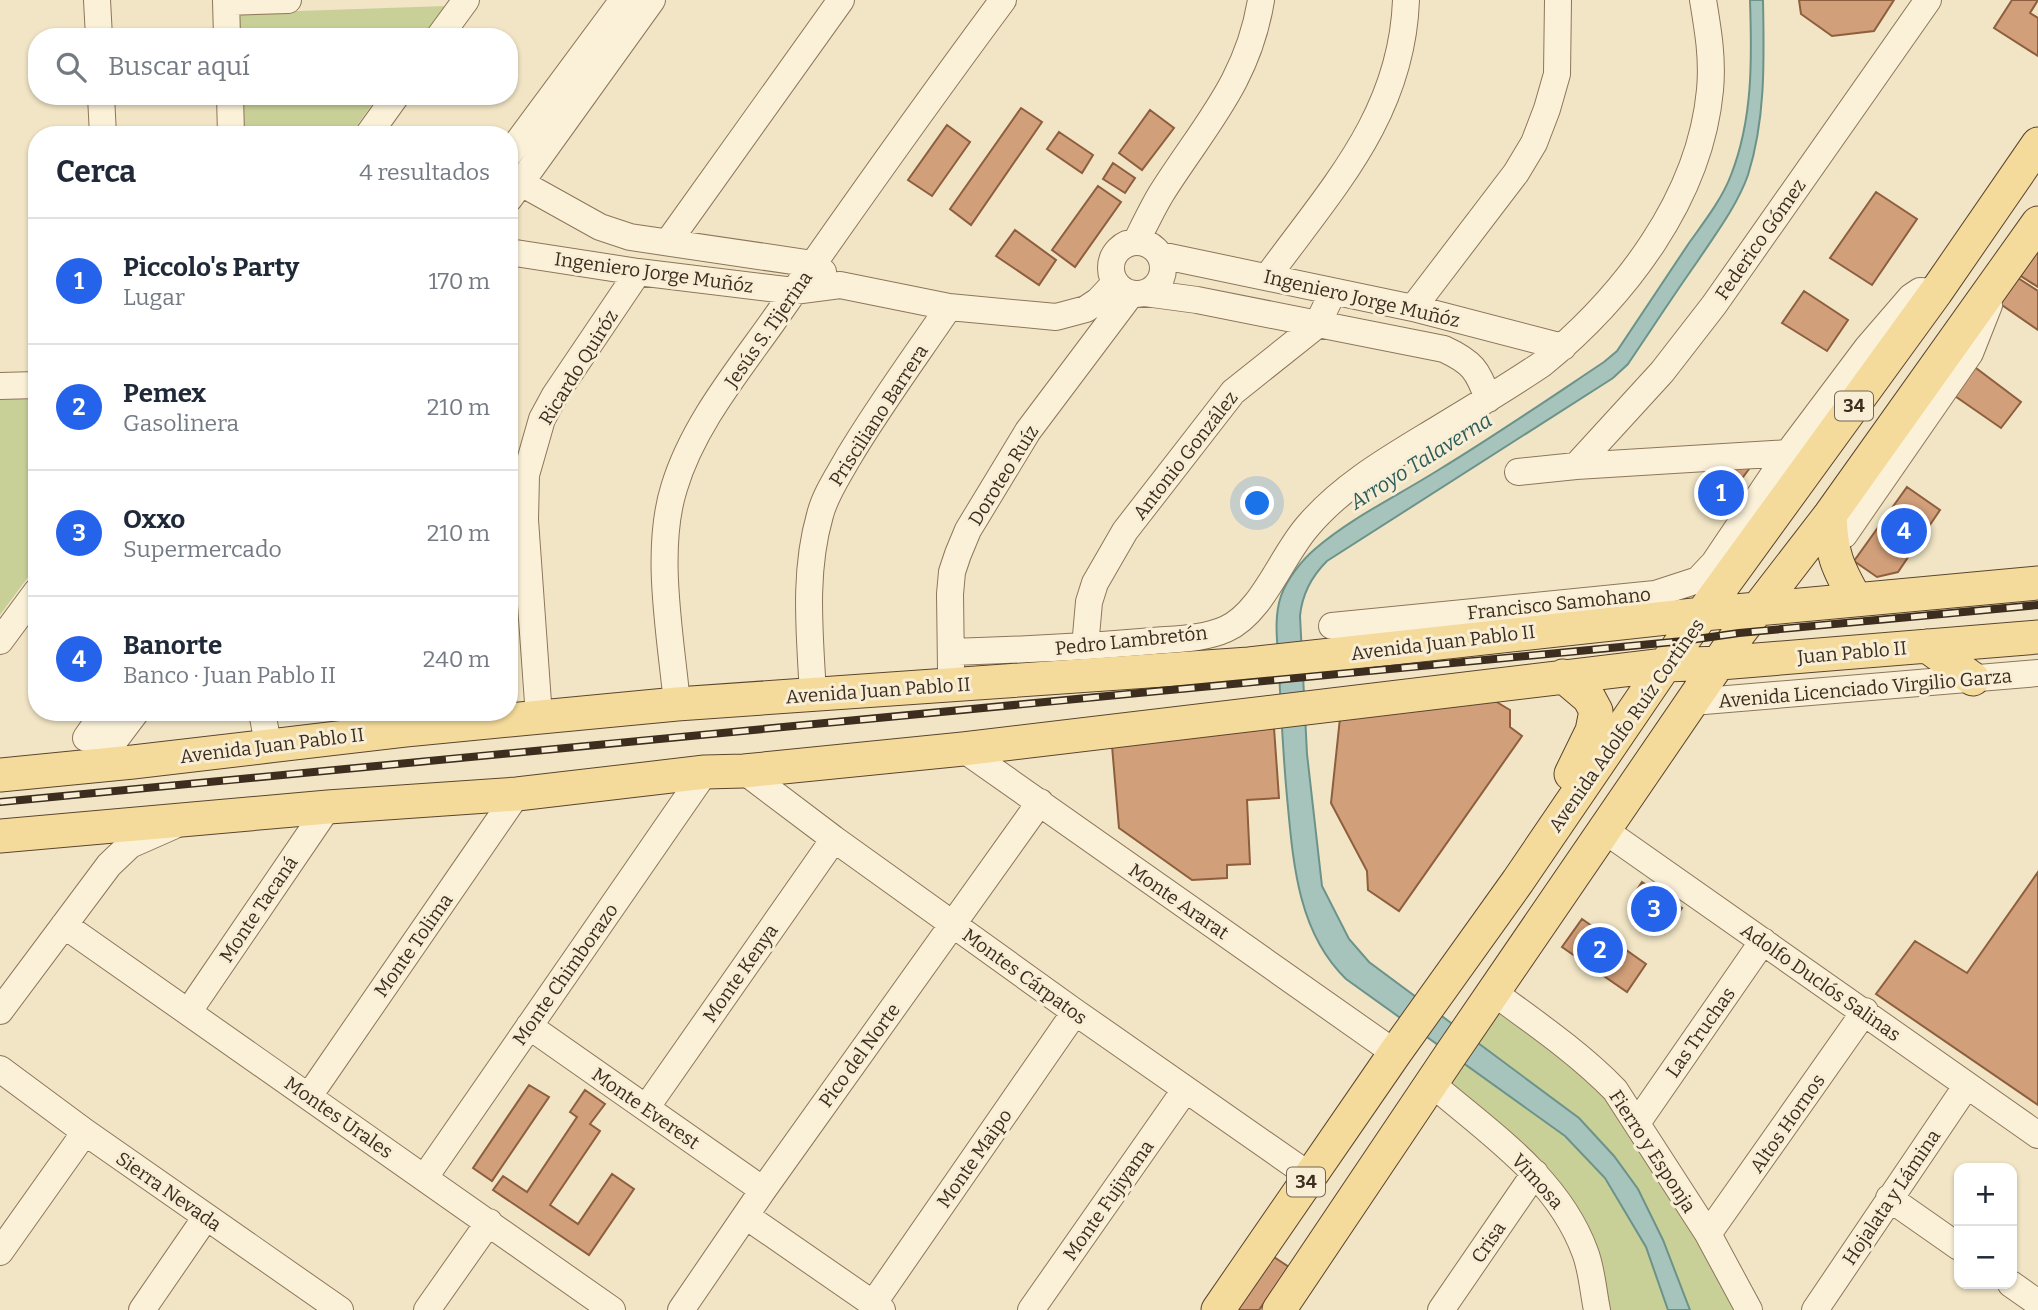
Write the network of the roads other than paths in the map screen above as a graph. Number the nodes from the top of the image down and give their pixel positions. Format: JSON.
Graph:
{"nodes":[{"id":1,"x":97,"y":0,"type":"edge"},
{"id":2,"x":288,"y":0,"type":"edge"},
{"id":3,"x":466,"y":0,"type":"edge"},
{"id":4,"x":623,"y":0,"type":"edge"},
{"id":5,"x":652,"y":0,"type":"edge"},
{"id":6,"x":841,"y":0,"type":"edge"},
{"id":7,"x":1003,"y":0,"type":"edge"},
{"id":8,"x":1261,"y":0,"type":"edge"},
{"id":9,"x":1406,"y":0,"type":"edge"},
{"id":10,"x":1558,"y":0,"type":"edge"},
{"id":11,"x":1703,"y":0,"type":"edge"},
{"id":12,"x":1928,"y":0,"type":"edge"},
{"id":13,"x":226,"y":1,"type":"edge"},
{"id":14,"x":99,"y":28,"type":"edge"},
{"id":15,"x":227,"y":28,"type":"edge"},
{"id":16,"x":446,"y":28,"type":"edge"},
{"id":17,"x":101,"y":105,"type":"edge"},
{"id":18,"x":230,"y":105,"type":"edge"},
{"id":19,"x":390,"y":105,"type":"edge"},
{"id":20,"x":103,"y":126,"type":"edge"},
{"id":21,"x":232,"y":126,"type":"edge"},
{"id":22,"x":374,"y":126,"type":"edge"},
{"id":23,"x":518,"y":142,"type":"edge"},
{"id":24,"x":2038,"y":144,"type":"edge"},
{"id":25,"x":518,"y":187,"type":"edge"},
{"id":26,"x":518,"y":192,"type":"edge"},
{"id":27,"x":2038,"y":223,"type":"edge"},
{"id":28,"x":668,"y":242,"type":"junction"},
{"id":29,"x":1136,"y":242,"type":"junction"},
{"id":30,"x":518,"y":253,"type":"edge"},
{"id":31,"x":1160,"y":255,"type":"junction"},
{"id":32,"x":813,"y":264,"type":"junction"},
{"id":33,"x":1207,"y":265,"type":"junction"},
{"id":34,"x":638,"y":272,"type":"junction"},
{"id":35,"x":1268,"y":276,"type":"junction"},
{"id":36,"x":839,"y":285,"type":"junction"},
{"id":37,"x":1130,"y":290,"type":"junction"},
{"id":38,"x":794,"y":291,"type":"junction"},
{"id":39,"x":1333,"y":292,"type":"junction"},
{"id":40,"x":1936,"y":292,"type":"junction"},
{"id":41,"x":1197,"y":300,"type":"junction"},
{"id":42,"x":949,"y":307,"type":"junction"},
{"id":43,"x":1413,"y":309,"type":"junction"},
{"id":44,"x":1317,"y":326,"type":"junction"},
{"id":45,"x":1563,"y":347,"type":"junction"},
{"id":46,"x":28,"y":385,"type":"edge"},
{"id":47,"x":0,"y":386,"type":"edge"},
{"id":48,"x":1488,"y":399,"type":"junction"},
{"id":49,"x":1788,"y":453,"type":"junction"},
{"id":50,"x":1576,"y":466,"type":"junction"},
{"id":51,"x":1518,"y":472,"type":"dead end"},
{"id":52,"x":1830,"y":529,"type":"junction"},
{"id":53,"x":2038,"y":583,"type":"edge"},
{"id":54,"x":1856,"y":600,"type":"junction"},
{"id":55,"x":28,"y":603,"type":"edge"},
{"id":56,"x":1756,"y":609,"type":"junction"},
{"id":57,"x":1703,"y":614,"type":"junction"},
{"id":58,"x":2038,"y":637,"type":"edge"},
{"id":59,"x":0,"y":641,"type":"edge"},
{"id":60,"x":1330,"y":641,"type":"junction"},
{"id":61,"x":1927,"y":646,"type":"junction"},
{"id":62,"x":1085,"y":647,"type":"junction"},
{"id":63,"x":1720,"y":663,"type":"junction"},
{"id":64,"x":1665,"y":665,"type":"junction"},
{"id":65,"x":951,"y":668,"type":"junction"},
{"id":66,"x":2038,"y":673,"type":"edge"},
{"id":67,"x":1563,"y":676,"type":"junction"},
{"id":68,"x":1973,"y":679,"type":"junction"},
{"id":69,"x":813,"y":695,"type":"junction"},
{"id":70,"x":1692,"y":702,"type":"junction"},
{"id":71,"x":677,"y":704,"type":"junction"},
{"id":72,"x":539,"y":717,"type":"junction"},
{"id":73,"x":518,"y":718,"type":"edge"},
{"id":74,"x":101,"y":721,"type":"edge"},
{"id":75,"x":126,"y":721,"type":"edge"},
{"id":76,"x":264,"y":721,"type":"edge"},
{"id":77,"x":404,"y":721,"type":"edge"},
{"id":78,"x":268,"y":744,"type":"junction"},
{"id":79,"x":963,"y":749,"type":"junction"},
{"id":80,"x":91,"y":751,"type":"junction"},
{"id":81,"x":744,"y":771,"type":"junction"},
{"id":82,"x":705,"y":772,"type":"junction"},
{"id":83,"x":0,"y":775,"type":"edge"},
{"id":84,"x":517,"y":794,"type":"junction"},
{"id":85,"x":1040,"y":802,"type":"junction"},
{"id":86,"x":328,"y":807,"type":"junction"},
{"id":87,"x":191,"y":819,"type":"junction"},
{"id":88,"x":1604,"y":831,"type":"junction"},
{"id":89,"x":0,"y":836,"type":"edge"},
{"id":90,"x":834,"y":839,"type":"junction"},
{"id":91,"x":1518,"y":881,"type":"junction"},
{"id":92,"x":954,"y":923,"type":"junction"},
{"id":93,"x":64,"y":925,"type":"junction"},
{"id":94,"x":1763,"y":941,"type":"junction"},
{"id":95,"x":1493,"y":992,"type":"junction"},
{"id":96,"x":0,"y":1011,"type":"edge"},
{"id":97,"x":188,"y":1011,"type":"junction"},
{"id":98,"x":1865,"y":1011,"type":"junction"},
{"id":99,"x":1074,"y":1012,"type":"junction"},
{"id":100,"x":529,"y":1026,"type":"junction"},
{"id":101,"x":1395,"y":1053,"type":"junction"},
{"id":102,"x":0,"y":1069,"type":"edge"},
{"id":103,"x":1431,"y":1083,"type":"junction"},
{"id":104,"x":1967,"y":1085,"type":"junction"},
{"id":105,"x":1185,"y":1090,"type":"junction"},
{"id":106,"x":309,"y":1096,"type":"junction"},
{"id":107,"x":646,"y":1108,"type":"junction"},
{"id":108,"x":1637,"y":1123,"type":"junction"},
{"id":109,"x":85,"y":1132,"type":"junction"},
{"id":110,"x":2038,"y":1135,"type":"edge"},
{"id":111,"x":1535,"y":1173,"type":"junction"},
{"id":112,"x":1310,"y":1176,"type":"junction"},
{"id":113,"x":425,"y":1177,"type":"junction"},
{"id":114,"x":763,"y":1190,"type":"junction"},
{"id":115,"x":1889,"y":1198,"type":"junction"},
{"id":116,"x":746,"y":1216,"type":"junction"},
{"id":117,"x":206,"y":1217,"type":"junction"},
{"id":118,"x":489,"y":1222,"type":"junction"},
{"id":119,"x":1708,"y":1234,"type":"junction"},
{"id":120,"x":1954,"y":1244,"type":"edge"},
{"id":121,"x":0,"y":1252,"type":"edge"},
{"id":122,"x":2017,"y":1288,"type":"edge"},
{"id":123,"x":2038,"y":1303,"type":"edge"},
{"id":124,"x":877,"y":1307,"type":"edge"},
{"id":125,"x":334,"y":1308,"type":"edge"},
{"id":126,"x":1819,"y":1309,"type":"edge"},
{"id":127,"x":142,"y":1310,"type":"edge"},
{"id":128,"x":427,"y":1310,"type":"edge"},
{"id":129,"x":612,"y":1310,"type":"edge"},
{"id":130,"x":681,"y":1310,"type":"edge"},
{"id":131,"x":1031,"y":1310,"type":"edge"},
{"id":132,"x":1218,"y":1310,"type":"edge"},
{"id":133,"x":1279,"y":1310,"type":"edge"},
{"id":134,"x":1441,"y":1310,"type":"edge"},
{"id":135,"x":1597,"y":1310,"type":"edge"},
{"id":136,"x":1749,"y":1310,"type":"edge"}],
"edges":[{"from":1,"to":14,"type":"street"},
{"from":2,"to":13,"type":"street"},
{"from":3,"to":16,"type":"street"},
{"from":4,"to":23,"type":"street"},
{"from":5,"to":25,"type":"street"},
{"from":6,"to":28,"type":"street"},
{"from":7,"to":32,"type":"street","name":"Jesús S. Tijerina"},
{"from":8,"to":29,"type":"street"},
{"from":9,"to":35,"type":"street"},
{"from":10,"to":43,"type":"street"},
{"from":11,"to":45,"type":"street","name":"Pedro Lambretón"},
{"from":12,"to":50,"type":"street","name":"Federico Gómez"},
{"from":13,"to":15,"type":"street"},
{"from":17,"to":20,"type":"street"},
{"from":18,"to":21,"type":"street"},
{"from":19,"to":22,"type":"street"},
{"from":24,"to":40,"type":"main road","name":"Avenida Adolfo Ruíz Cortines","number":"34"},
{"from":26,"to":28,"type":"street","name":"Ingeniero Jorge Muñóz"},
{"from":27,"to":52,"type":"main road","number":"34"},
{"from":28,"to":32,"type":"street","name":"Ingeniero Jorge Muñóz"},
{"from":29,"to":31,"type":"street"},
{"from":29,"to":37,"type":"street"},
{"from":30,"to":34,"type":"street","name":"Ingeniero Jorge Muñóz"},
{"from":31,"to":33,"type":"street","name":"Ingeniero Jorge Muñóz"},
{"from":31,"to":37,"type":"street"},
{"from":32,"to":36,"type":"street","name":"Ingeniero Jorge Muñóz"},
{"from":32,"to":38,"type":"street","name":"Jesús S. Tijerina"},
{"from":33,"to":35,"type":"street","name":"Ingeniero Jorge Muñóz"},
{"from":33,"to":41,"type":"street"},
{"from":34,"to":38,"type":"street","name":"Ingeniero Jorge Muñóz"},
{"from":34,"to":72,"type":"street","name":"Ricardo Quiróz"},
{"from":35,"to":39,"type":"street","name":"Ingeniero Jorge Muñóz"},
{"from":36,"to":38,"type":"street","name":"Ingeniero Jorge Muñóz"},
{"from":36,"to":42,"type":"street","name":"Ingeniero Jorge Muñóz"},
{"from":37,"to":41,"type":"street","name":"Ingeniero Jorge Muñóz"},
{"from":37,"to":42,"type":"street","name":"Ingeniero Jorge Muñóz"},
{"from":37,"to":65,"type":"street","name":"Doroteo Ruíz"},
{"from":38,"to":71,"type":"street","name":"Jesús S. Tijerina"},
{"from":39,"to":43,"type":"street","name":"Ingeniero Jorge Muñóz"},
{"from":39,"to":44,"type":"street","name":"Antonio González"},
{"from":40,"to":49,"type":"street","name":"Francisco Samohano"},
{"from":40,"to":57,"type":"main road","name":"Avenida Adolfo Ruíz Cortines","number":"34"},
{"from":41,"to":44,"type":"street","name":"Ingeniero Jorge Muñóz"},
{"from":42,"to":69,"type":"street","name":"Prisciliano Barrera"},
{"from":43,"to":45,"type":"street","name":"Ingeniero Jorge Muñóz"},
{"from":44,"to":48,"type":"street","name":"Ingeniero Jorge Muñóz"},
{"from":44,"to":62,"type":"street","name":"Antonio González"},
{"from":45,"to":48,"type":"street","name":"Pedro Lambretón"},
{"from":46,"to":47,"type":"street"},
{"from":48,"to":62,"type":"street","name":"Pedro Lambretón"},
{"from":49,"to":50,"type":"street"},
{"from":49,"to":60,"type":"street","name":"Francisco Samohano"},
{"from":50,"to":51,"type":"street"},
{"from":52,"to":54,"type":"main road"},
{"from":52,"to":56,"type":"main road","number":"34"},
{"from":53,"to":54,"type":"main road"},
{"from":54,"to":56,"type":"main road"},
{"from":55,"to":59,"type":"street"},
{"from":56,"to":57,"type":"main road","name":"Avenida Juan Pablo II"},
{"from":56,"to":63,"type":"main road","number":"34"},
{"from":57,"to":60,"type":"main road","name":"Avenida Juan Pablo II"},
{"from":57,"to":64,"type":"main road","name":"Avenida Adolfo Ruíz Cortines","number":"34"},
{"from":58,"to":61,"type":"main road","name":"Juan Pablo II"},
{"from":60,"to":65,"type":"main road","name":"Avenida Juan Pablo II"},
{"from":61,"to":63,"type":"main road","name":"Juan Pablo II"},
{"from":61,"to":68,"type":"main road"},
{"from":62,"to":65,"type":"street","name":"Pedro Lambretón"},
{"from":63,"to":64,"type":"main road","name":"Juan Pablo II"},
{"from":63,"to":70,"type":"main road","number":"34"},
{"from":64,"to":67,"type":"main road"},
{"from":64,"to":91,"type":"main road","name":"Avenida Adolfo Ruíz Cortines","number":"34"},
{"from":65,"to":69,"type":"main road","name":"Avenida Juan Pablo II"},
{"from":66,"to":68,"type":"street","name":"Avenida Licenciado Virgilio Garza"},
{"from":67,"to":79,"type":"main road"},
{"from":67,"to":91,"type":"main road"},
{"from":68,"to":70,"type":"street","name":"Avenida Licenciado Virgilio Garza"},
{"from":69,"to":71,"type":"main road","name":"Avenida Juan Pablo II"},
{"from":70,"to":88,"type":"main road","number":"34"},
{"from":71,"to":72,"type":"main road","name":"Avenida Juan Pablo II"},
{"from":72,"to":73,"type":"main road","name":"Avenida Juan Pablo II"},
{"from":74,"to":80,"type":"street"},
{"from":75,"to":80,"type":"street"},
{"from":76,"to":78,"type":"street"},
{"from":77,"to":78,"type":"main road","name":"Avenida Juan Pablo II"},
{"from":78,"to":80,"type":"main road","name":"Avenida Juan Pablo II"},
{"from":79,"to":81,"type":"main road"},
{"from":79,"to":85,"type":"street","name":"Monte Ararat"},
{"from":80,"to":83,"type":"main road","name":"Avenida Juan Pablo II"},
{"from":81,"to":82,"type":"main road"},
{"from":81,"to":90,"type":"street","name":"Montes Cárpatos"},
{"from":82,"to":84,"type":"main road"},
{"from":82,"to":100,"type":"street","name":"Monte Chimborazo"},
{"from":84,"to":86,"type":"main road"},
{"from":84,"to":106,"type":"street","name":"Monte Tolima"},
{"from":85,"to":92,"type":"street","name":"Pico del Norte"},
{"from":85,"to":101,"type":"street","name":"Monte Ararat"},
{"from":86,"to":87,"type":"main road"},
{"from":86,"to":97,"type":"street","name":"Monte Tacaná"},
{"from":87,"to":89,"type":"main road"},
{"from":87,"to":93,"type":"street"},
{"from":88,"to":94,"type":"street","name":"Adolfo Duclós Salinas"},
{"from":88,"to":95,"type":"main road","number":"34"},
{"from":90,"to":92,"type":"street","name":"Montes Cárpatos"},
{"from":90,"to":107,"type":"street","name":"Monte Kenya"},
{"from":91,"to":101,"type":"main road","name":"Avenida Adolfo Ruíz Cortines","number":"34"},
{"from":92,"to":99,"type":"street","name":"Montes Cárpatos"},
{"from":92,"to":114,"type":"street","name":"Pico del Norte"},
{"from":93,"to":96,"type":"street"},
{"from":93,"to":97,"type":"street","name":"Montes Urales"},
{"from":94,"to":98,"type":"street","name":"Adolfo Duclós Salinas"},
{"from":94,"to":108,"type":"street","name":"Las Truchas"},
{"from":95,"to":103,"type":"main road","number":"34"},
{"from":95,"to":108,"type":"street","name":"Fierro y Esponja"},
{"from":97,"to":106,"type":"street","name":"Montes Urales"},
{"from":98,"to":104,"type":"street","name":"Adolfo Duclós Salinas"},
{"from":98,"to":119,"type":"street","name":"Altos Hornos"},
{"from":99,"to":105,"type":"street","name":"Montes Cárpatos"},
{"from":99,"to":124,"type":"street","name":"Monte Maipo"},
{"from":100,"to":107,"type":"street","name":"Monte Everest"},
{"from":100,"to":113,"type":"street","name":"Monte Chimborazo"},
{"from":101,"to":112,"type":"main road","name":"Avenida Adolfo Ruíz Cortines","number":"34"},
{"from":102,"to":109,"type":"street","name":"Sierra Nevada"},
{"from":103,"to":111,"type":"street","name":"Vimosa"},
{"from":103,"to":133,"type":"main road","number":"34"},
{"from":104,"to":110,"type":"street","name":"Adolfo Duclós Salinas"},
{"from":104,"to":115,"type":"street","name":"Hojalata y Lámina"},
{"from":105,"to":112,"type":"street","name":"Montes Cárpatos"},
{"from":105,"to":131,"type":"street","name":"Monte Fujiyama"},
{"from":106,"to":113,"type":"street","name":"Montes Urales"},
{"from":107,"to":114,"type":"street","name":"Monte Everest"},
{"from":108,"to":119,"type":"street","name":"Fierro y Esponja"},
{"from":109,"to":117,"type":"street","name":"Sierra Nevada"},
{"from":109,"to":121,"type":"street"},
{"from":111,"to":134,"type":"street","name":"Crisa"},
{"from":111,"to":135,"type":"street","name":"Vimosa"},
{"from":112,"to":132,"type":"main road","name":"Avenida Adolfo Ruíz Cortines","number":"34"},
{"from":113,"to":118,"type":"street","name":"Montes Urales"},
{"from":114,"to":116,"type":"street","name":"Pico del Norte"},
{"from":115,"to":120,"type":"street"},
{"from":115,"to":126,"type":"street","name":"Hojalata y Lámina"},
{"from":116,"to":124,"type":"street"},
{"from":116,"to":130,"type":"street","name":"Pico del Norte"},
{"from":117,"to":125,"type":"street","name":"Sierra Nevada"},
{"from":117,"to":127,"type":"street"},
{"from":118,"to":128,"type":"street"},
{"from":118,"to":129,"type":"street","name":"Montes Urales"},
{"from":119,"to":136,"type":"street","name":"Fierro y Esponja"},
{"from":122,"to":123,"type":"street"}]}
